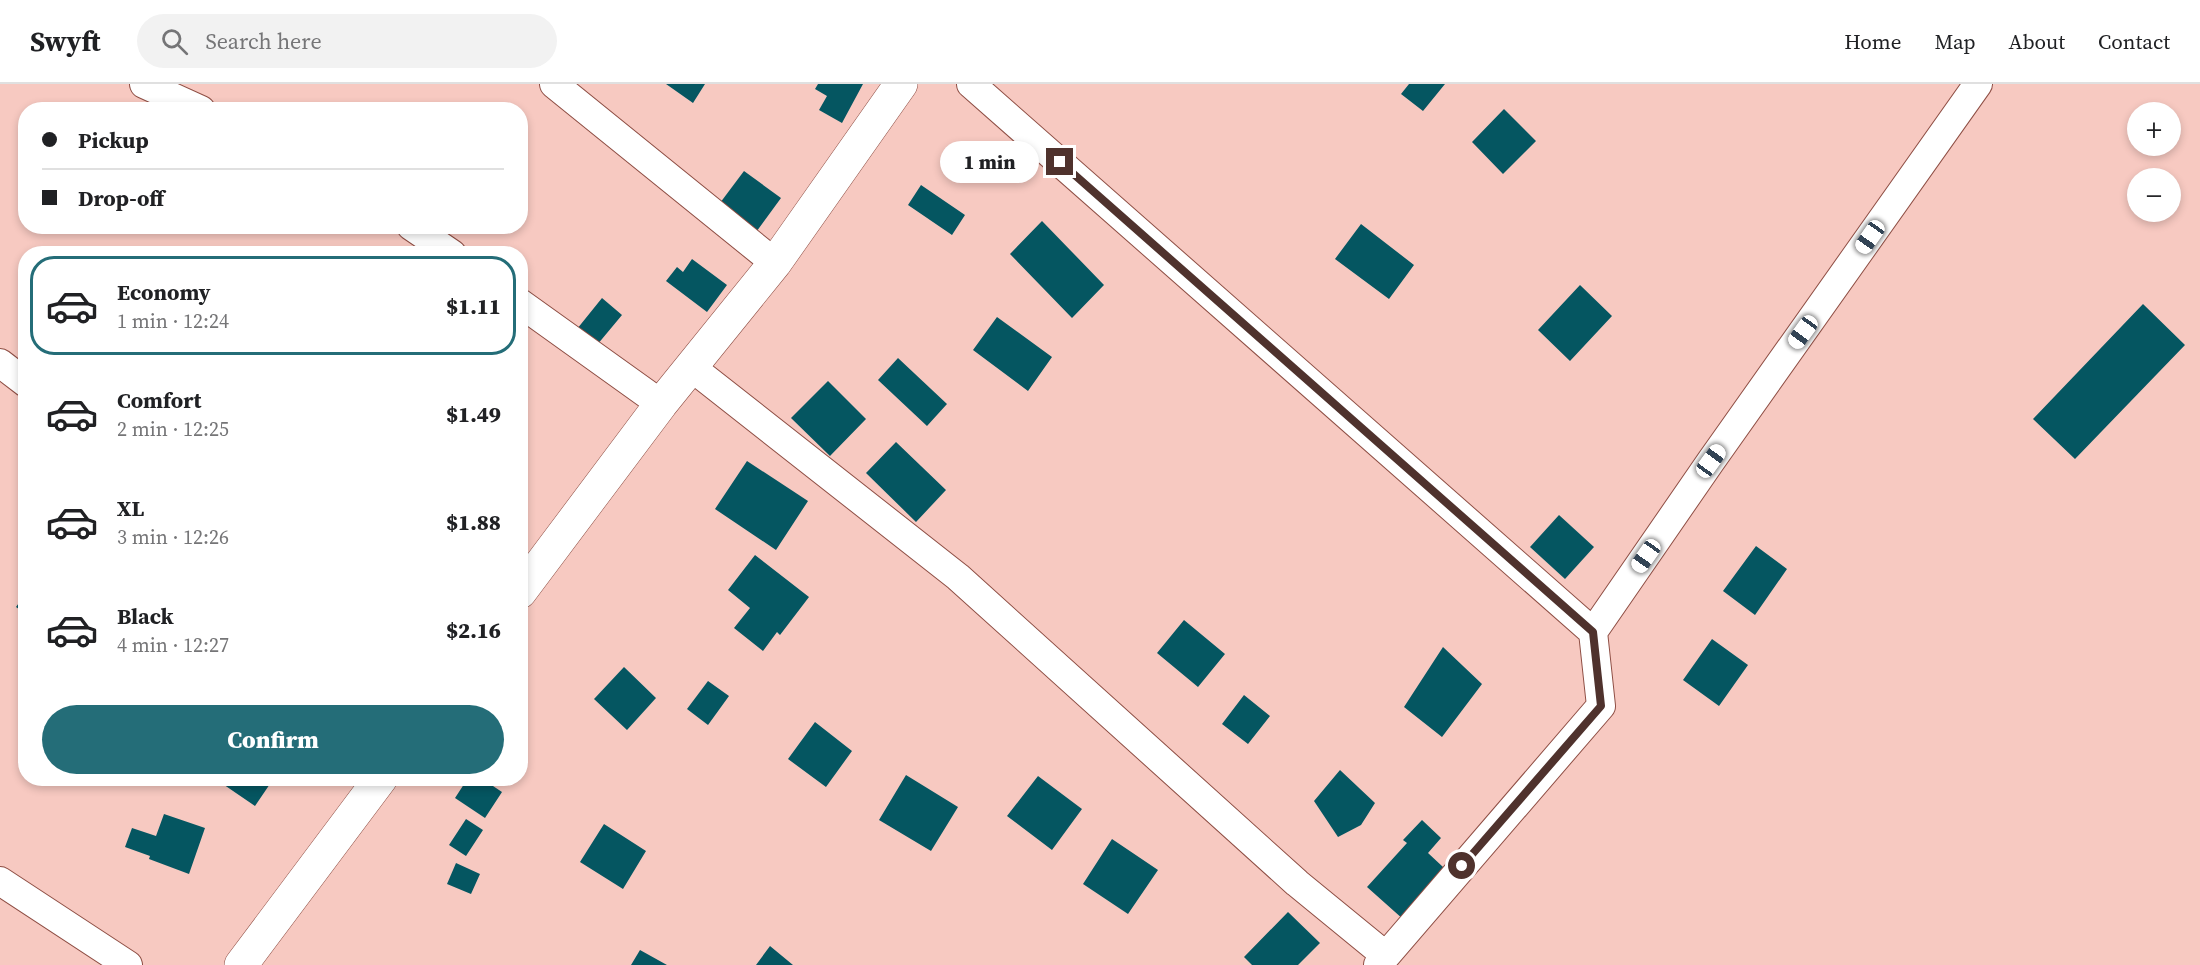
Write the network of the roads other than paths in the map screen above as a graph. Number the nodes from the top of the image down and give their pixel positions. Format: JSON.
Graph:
{"nodes":[{"id":1,"x":144,"y":84,"type":"edge"},
{"id":2,"x":554,"y":84,"type":"edge"},
{"id":3,"x":901,"y":84,"type":"edge"},
{"id":4,"x":971,"y":84,"type":"edge"},
{"id":5,"x":1978,"y":84,"type":"edge"},
{"id":6,"x":183,"y":102,"type":"edge"},
{"id":7,"x":423,"y":234,"type":"edge"},
{"id":8,"x":440,"y":246,"type":"edge"},
{"id":9,"x":775,"y":263,"type":"junction"},
{"id":10,"x":528,"y":309,"type":"edge"},
{"id":11,"x":0,"y":363,"type":"edge"},
{"id":12,"x":691,"y":367,"type":"junction"},
{"id":13,"x":18,"y":377,"type":"edge"},
{"id":14,"x":661,"y":404,"type":"junction"},
{"id":15,"x":528,"y":581,"type":"edge"},
{"id":16,"x":1593,"y":632,"type":"junction"},
{"id":17,"x":375,"y":786,"type":"edge"},
{"id":18,"x":0,"y":881,"type":"edge"},
{"id":19,"x":1382,"y":960,"type":"edge"},
{"id":20,"x":128,"y":965,"type":"edge"},
{"id":21,"x":241,"y":965,"type":"edge"}],
"edges":[{"from":1,"to":6,"type":"street"},
{"from":2,"to":9,"type":"street"},
{"from":3,"to":9,"type":"street"},
{"from":4,"to":16,"type":"street"},
{"from":5,"to":16,"type":"street"},
{"from":7,"to":8,"type":"street"},
{"from":9,"to":12,"type":"street"},
{"from":10,"to":14,"type":"street"},
{"from":11,"to":13,"type":"street"},
{"from":12,"to":14,"type":"street"},
{"from":12,"to":19,"type":"street"},
{"from":14,"to":15,"type":"street"},
{"from":16,"to":19,"type":"street"},
{"from":17,"to":21,"type":"street"},
{"from":18,"to":20,"type":"street"}]}
